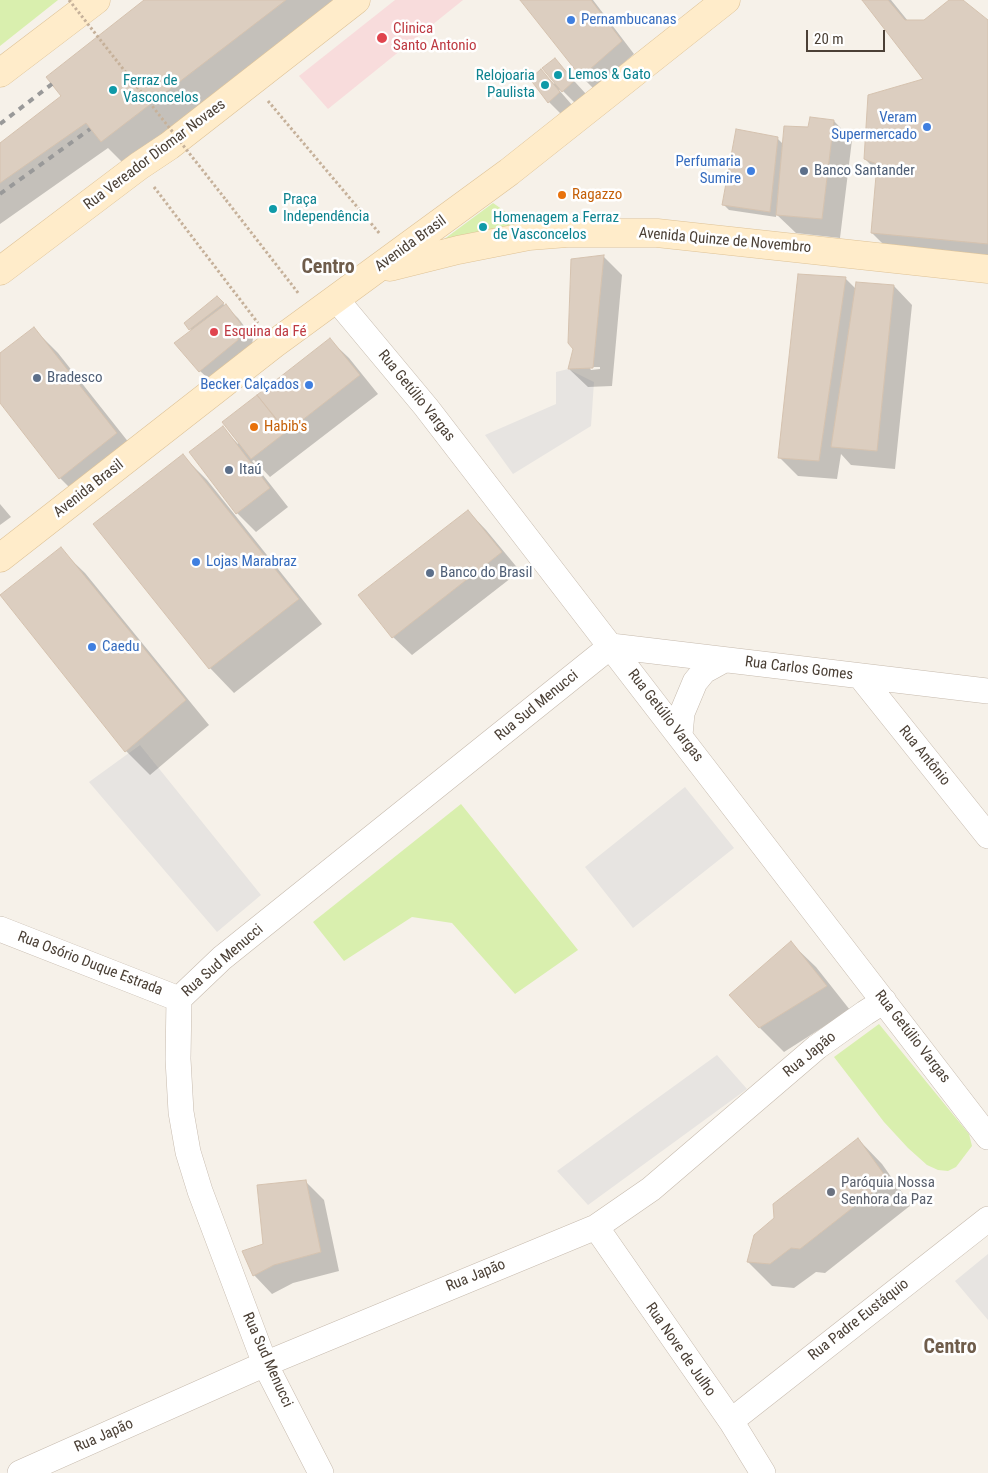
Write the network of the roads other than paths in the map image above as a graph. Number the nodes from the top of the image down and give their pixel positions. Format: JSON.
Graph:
{"nodes":[{"id":1,"x":96,"y":0,"type":"edge"},
{"id":2,"x":356,"y":0,"type":"edge"},
{"id":3,"x":726,"y":0,"type":"edge"},
{"id":4,"x":0,"y":73,"type":"edge"},
{"id":5,"x":988,"y":269,"type":"edge"},
{"id":6,"x":375,"y":271,"type":"junction"},
{"id":7,"x":0,"y":272,"type":"edge"},
{"id":8,"x":336,"y":299,"type":"junction"},
{"id":9,"x":0,"y":558,"type":"edge"},
{"id":10,"x":611,"y":646,"type":"junction"},
{"id":11,"x":724,"y":660,"type":"junction"},
{"id":12,"x":860,"y":676,"type":"junction"},
{"id":13,"x":988,"y":691,"type":"edge"},
{"id":14,"x":680,"y":735,"type":"junction"},
{"id":15,"x":988,"y":836,"type":"edge"},
{"id":16,"x":0,"y":929,"type":"edge"},
{"id":17,"x":179,"y":999,"type":"junction"},
{"id":18,"x":884,"y":1001,"type":"junction"},
{"id":19,"x":980,"y":1108,"type":"edge"},
{"id":20,"x":988,"y":1137,"type":"edge"},
{"id":21,"x":988,"y":1219,"type":"edge"},
{"id":22,"x":596,"y":1227,"type":"junction"},
{"id":23,"x":266,"y":1364,"type":"junction"},
{"id":24,"x":730,"y":1421,"type":"junction"},
{"id":25,"x":20,"y":1473,"type":"edge"},
{"id":26,"x":321,"y":1473,"type":"edge"},
{"id":27,"x":763,"y":1473,"type":"edge"}],
"edges":[{"from":1,"to":4,"type":"main road"},
{"from":2,"to":7,"type":"main road","name":"Rua Vereador Diomar Novaes"},
{"from":3,"to":6,"type":"main road","name":"Avenida Brasil"},
{"from":5,"to":6,"type":"main road","name":"Avenida Quinze de Novembro"},
{"from":6,"to":8,"type":"main road","name":"Avenida Brasil"},
{"from":8,"to":9,"type":"main road","name":"Avenida Brasil"},
{"from":8,"to":10,"type":"street","name":"Rua Getúlio Vargas"},
{"from":10,"to":11,"type":"street","name":"Rua Carlos Gomes"},
{"from":10,"to":14,"type":"street","name":"Rua Getúlio Vargas"},
{"from":10,"to":17,"type":"street","name":"Rua Sud Menucci"},
{"from":11,"to":12,"type":"street","name":"Rua Carlos Gomes"},
{"from":11,"to":14,"type":"street"},
{"from":12,"to":13,"type":"street","name":"Rua Carlos Gomes"},
{"from":12,"to":15,"type":"street","name":"Rua Antônio"},
{"from":14,"to":18,"type":"street","name":"Rua Getúlio Vargas"},
{"from":16,"to":17,"type":"street","name":"Rua Osório Duque Estrada"},
{"from":17,"to":23,"type":"street","name":"Rua Sud Menucci"},
{"from":18,"to":19,"type":"street","name":"Rua Getúlio Vargas"},
{"from":18,"to":22,"type":"street","name":"Rua Japão"},
{"from":19,"to":20,"type":"street","name":"Rua Getúlio Vargas"},
{"from":21,"to":24,"type":"street","name":"Rua Padre Eustáquio"},
{"from":22,"to":23,"type":"street","name":"Rua Japão"},
{"from":22,"to":24,"type":"street","name":"Rua Nove de Julho"},
{"from":23,"to":25,"type":"street","name":"Rua Japão"},
{"from":23,"to":26,"type":"street","name":"Rua Sud Menucci"},
{"from":24,"to":27,"type":"street","name":"Rua Nove de Julho"}]}
